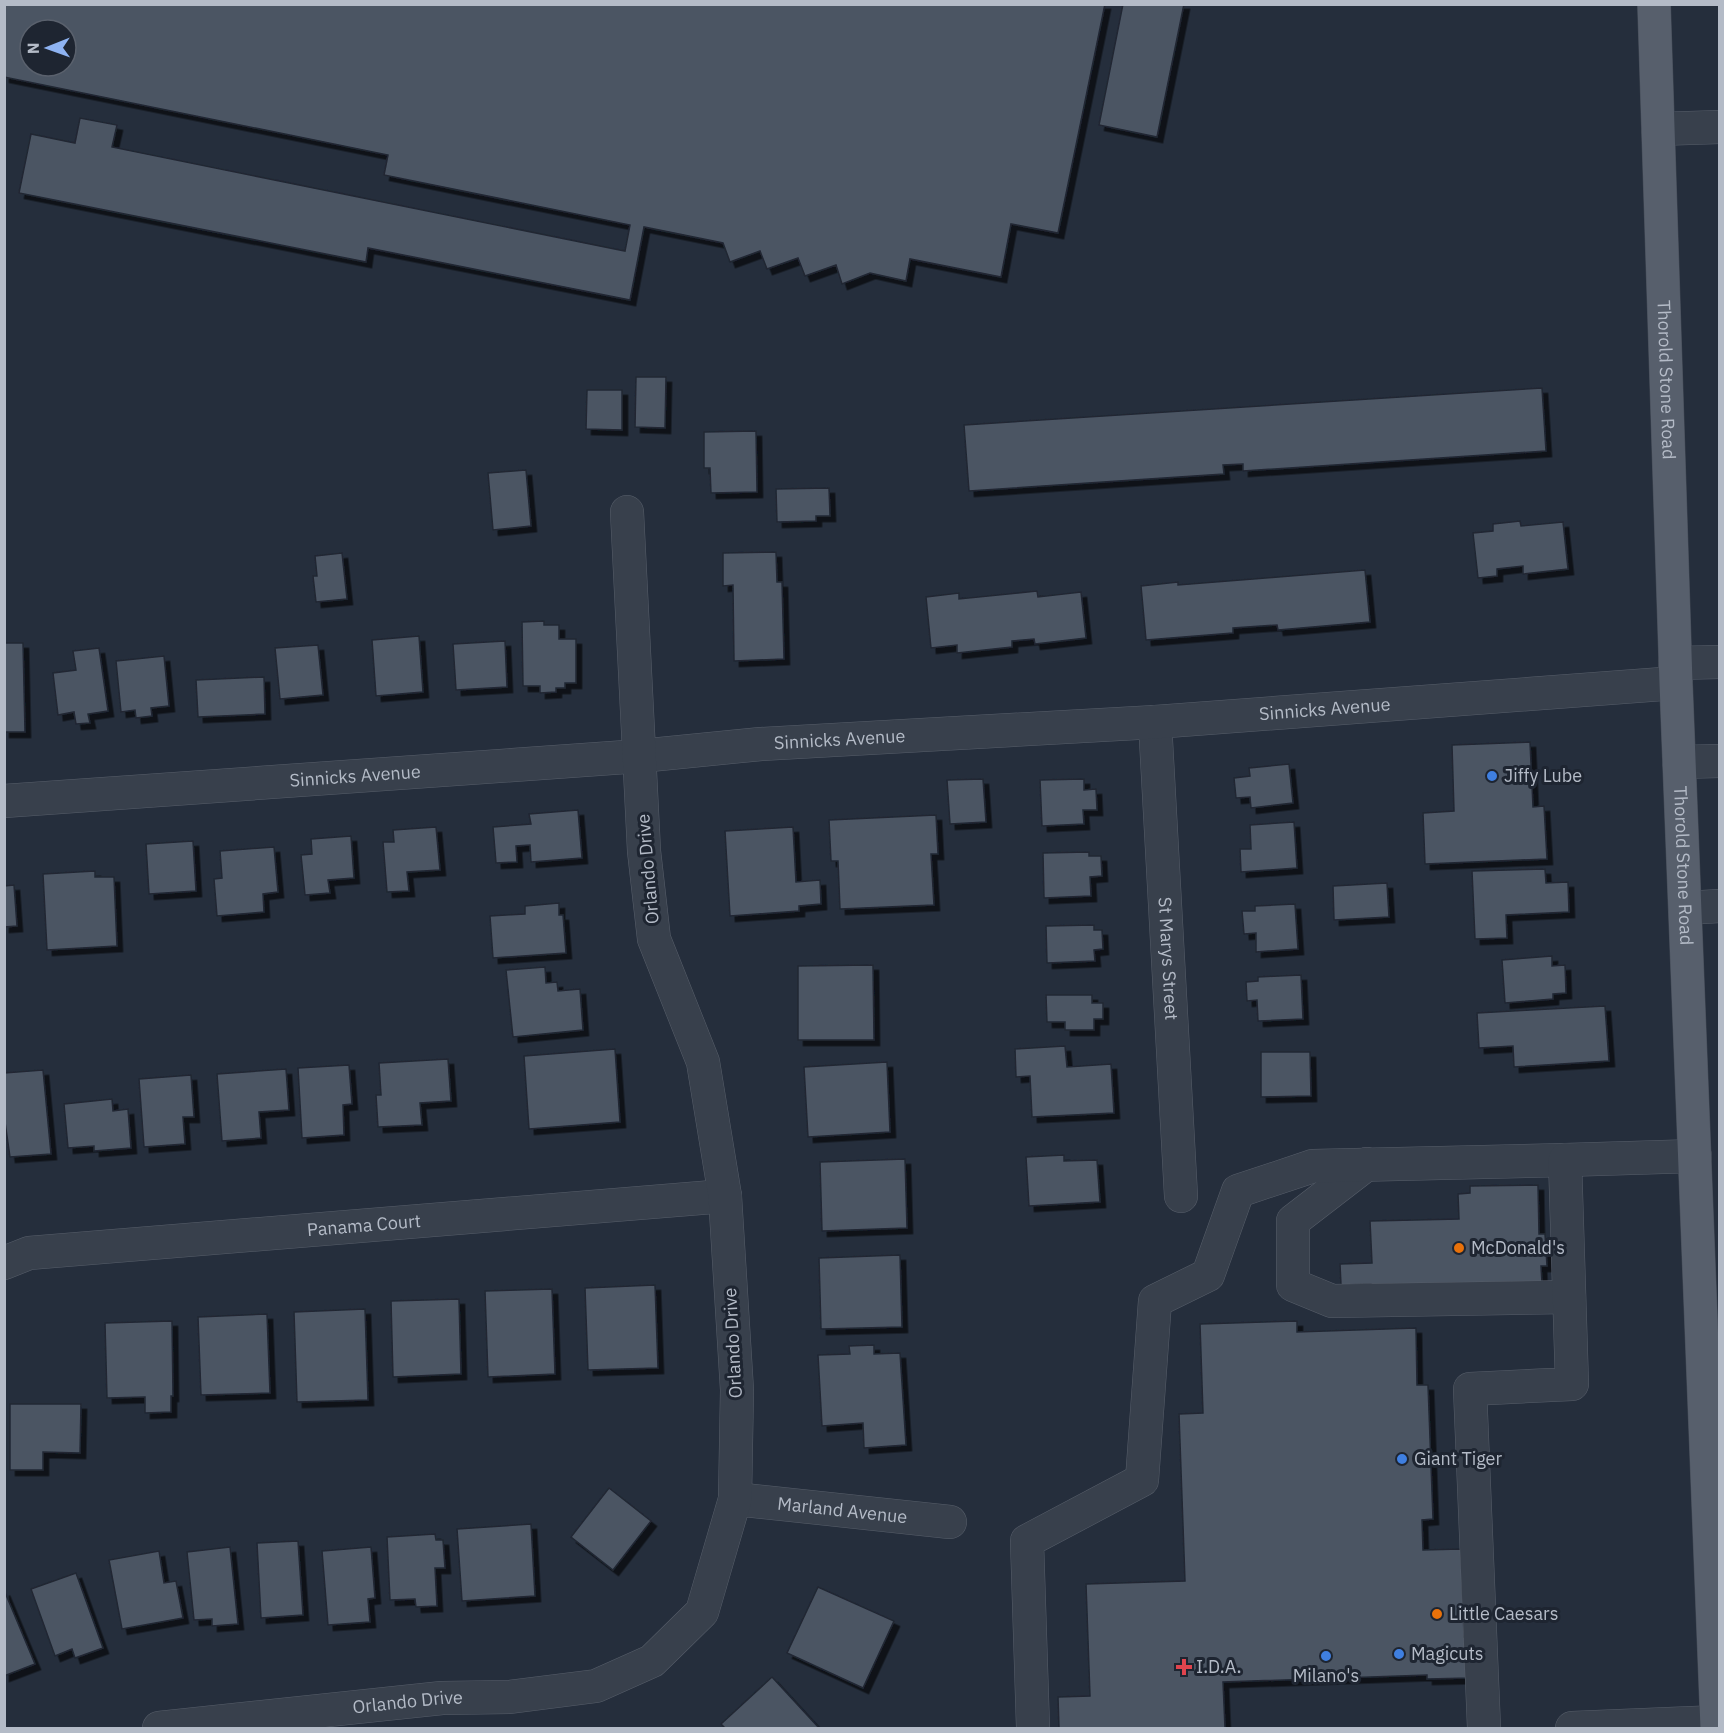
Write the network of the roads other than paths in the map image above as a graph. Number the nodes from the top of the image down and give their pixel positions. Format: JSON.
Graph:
{"nodes":[{"id":1,"x":1654,"y":4,"type":"edge"},
{"id":2,"x":1719,"y":127,"type":"edge"},
{"id":3,"x":1658,"y":129,"type":"junction"},
{"id":4,"x":627,"y":512,"type":"dead end"},
{"id":5,"x":1719,"y":662,"type":"edge"},
{"id":6,"x":1676,"y":673,"type":"junction"},
{"id":7,"x":1155,"y":722,"type":"junction"},
{"id":8,"x":640,"y":756,"type":"junction"},
{"id":9,"x":1719,"y":761,"type":"edge"},
{"id":10,"x":1679,"y":762,"type":"junction"},
{"id":11,"x":4,"y":801,"type":"edge"},
{"id":12,"x":1719,"y":906,"type":"edge"},
{"id":13,"x":1685,"y":908,"type":"junction"},
{"id":14,"x":1695,"y":1156,"type":"junction"},
{"id":15,"x":1565,"y":1160,"type":"junction"},
{"id":16,"x":1366,"y":1164,"type":"junction"},
{"id":17,"x":725,"y":1196,"type":"junction"},
{"id":18,"x":1181,"y":1196,"type":"dead end"},
{"id":19,"x":4,"y":1263,"type":"edge"},
{"id":20,"x":1569,"y":1297,"type":"junction"},
{"id":21,"x":735,"y":1500,"type":"junction"},
{"id":22,"x":1714,"y":1500,"type":"edge"},
{"id":23,"x":950,"y":1522,"type":"dead end"},
{"id":24,"x":1717,"y":1725,"type":"edge"},
{"id":25,"x":159,"y":1728,"type":"edge"},
{"id":26,"x":1033,"y":1728,"type":"edge"},
{"id":27,"x":1484,"y":1728,"type":"edge"},
{"id":28,"x":1572,"y":1728,"type":"edge"}],
"edges":[{"from":1,"to":3,"type":"main road","name":"Thorold Stone Road"},
{"from":2,"to":3,"type":"street"},
{"from":3,"to":6,"type":"main road","name":"Thorold Stone Road"},
{"from":4,"to":8,"type":"street","name":"Orlando Drive"},
{"from":5,"to":6,"type":"street","name":"Sinnicks Avenue"},
{"from":6,"to":7,"type":"street","name":"Sinnicks Avenue"},
{"from":6,"to":10,"type":"main road","name":"Thorold Stone Road"},
{"from":7,"to":8,"type":"street","name":"Sinnicks Avenue"},
{"from":7,"to":18,"type":"street","name":"St Marys Street"},
{"from":8,"to":11,"type":"street","name":"Sinnicks Avenue"},
{"from":8,"to":17,"type":"street","name":"Orlando Drive"},
{"from":9,"to":10,"type":"street"},
{"from":10,"to":13,"type":"main road","name":"Thorold Stone Road"},
{"from":12,"to":13,"type":"street"},
{"from":13,"to":14,"type":"main road","name":"Thorold Stone Road"},
{"from":14,"to":15,"type":"street"},
{"from":14,"to":22,"type":"main road","name":"Thorold Stone Road"},
{"from":15,"to":16,"type":"street"},
{"from":15,"to":20,"type":"street"},
{"from":16,"to":20,"type":"street"},
{"from":16,"to":26,"type":"street"},
{"from":17,"to":19,"type":"street","name":"Panama Court"},
{"from":17,"to":21,"type":"street","name":"Orlando Drive"},
{"from":20,"to":27,"type":"street"},
{"from":21,"to":23,"type":"street","name":"Marland Avenue"},
{"from":21,"to":25,"type":"street","name":"Orlando Drive"},
{"from":22,"to":24,"type":"main road","name":"Thorold Stone Road"},
{"from":24,"to":28,"type":"street"}]}
